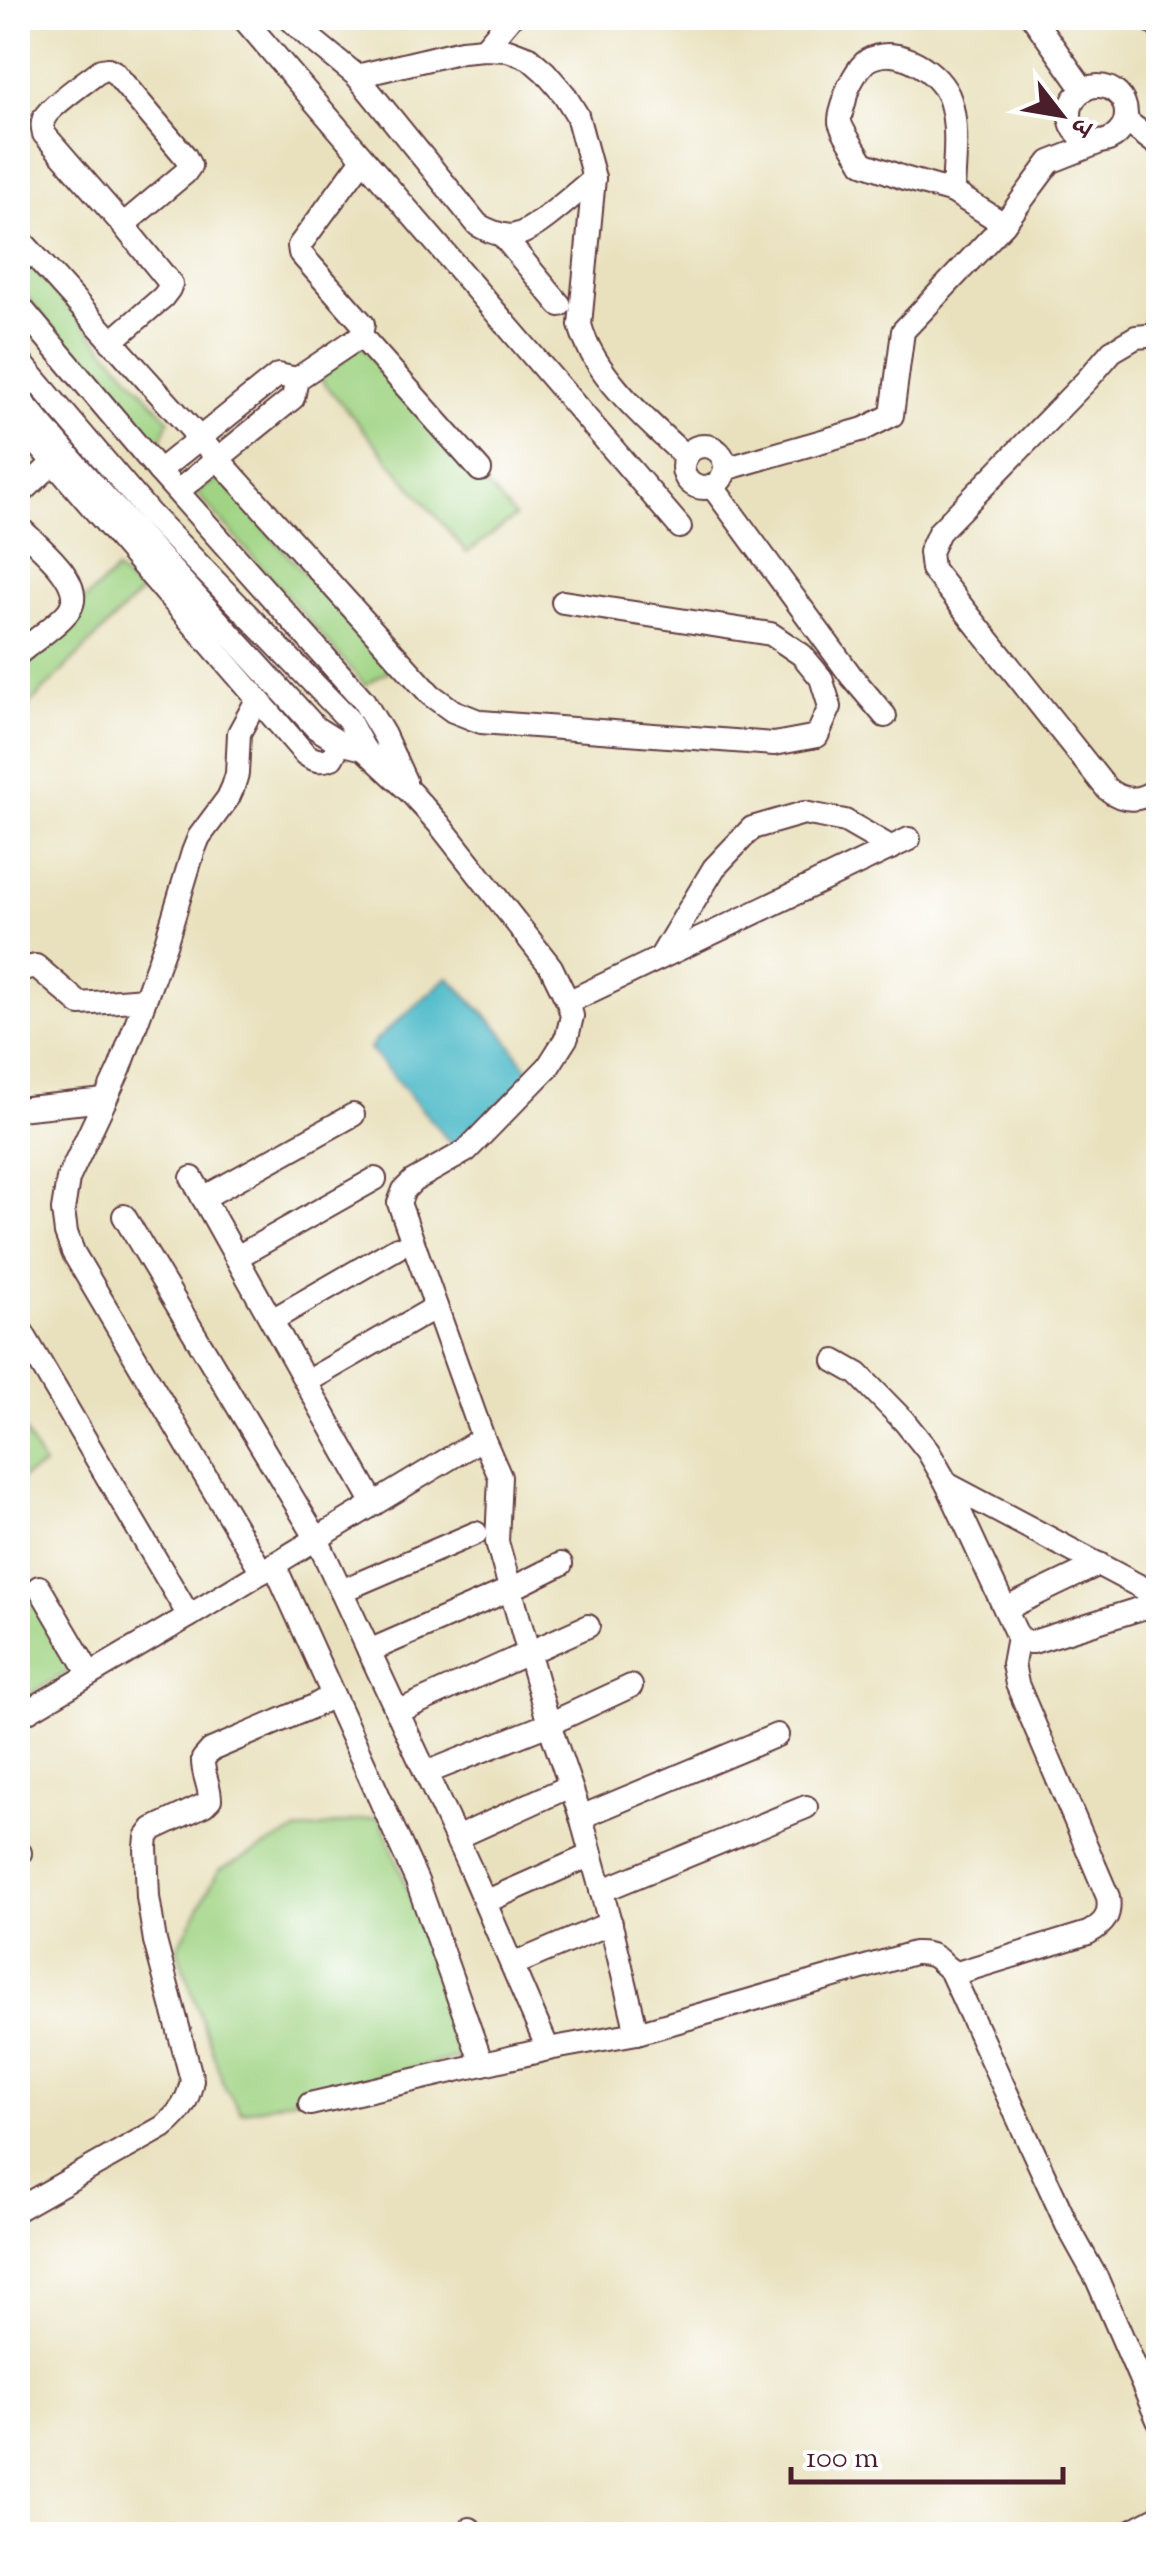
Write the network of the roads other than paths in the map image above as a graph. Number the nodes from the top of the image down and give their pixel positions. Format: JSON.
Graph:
{"nodes":[{"id":1,"x":243,"y":18,"type":"edge"},
{"id":2,"x":290,"y":18,"type":"edge"},
{"id":3,"x":510,"y":18,"type":"edge"},
{"id":4,"x":1033,"y":18,"type":"edge"},
{"id":5,"x":1149,"y":18,"type":"edge"},
{"id":6,"x":1158,"y":27,"type":"edge"},
{"id":7,"x":484,"y":48,"type":"junction"},
{"id":8,"x":356,"y":76,"type":"junction"},
{"id":9,"x":1084,"y":90,"type":"junction"},
{"id":10,"x":1126,"y":121,"type":"junction"},
{"id":11,"x":1098,"y":142,"type":"junction"},
{"id":12,"x":1158,"y":145,"type":"edge"},
{"id":13,"x":362,"y":158,"type":"junction"},
{"id":14,"x":594,"y":178,"type":"junction"},
{"id":15,"x":953,"y":192,"type":"junction"},
{"id":16,"x":1004,"y":224,"type":"junction"},
{"id":17,"x":123,"y":225,"type":"junction"},
{"id":18,"x":502,"y":235,"type":"junction"},
{"id":19,"x":18,"y":237,"type":"edge"},
{"id":20,"x":18,"y":304,"type":"edge"},
{"id":21,"x":560,"y":304,"type":"dead end"},
{"id":22,"x":1158,"y":335,"type":"edge"},
{"id":23,"x":361,"y":336,"type":"junction"},
{"id":24,"x":111,"y":342,"type":"junction"},
{"id":25,"x":18,"y":359,"type":"edge"},
{"id":26,"x":296,"y":379,"type":"junction"},
{"id":27,"x":18,"y":397,"type":"edge"},
{"id":28,"x":18,"y":421,"type":"edge"},
{"id":29,"x":199,"y":440,"type":"junction"},
{"id":30,"x":216,"y":460,"type":"junction"},
{"id":31,"x":54,"y":463,"type":"junction"},
{"id":32,"x":480,"y":470,"type":"dead end"},
{"id":33,"x":159,"y":471,"type":"junction"},
{"id":34,"x":718,"y":478,"type":"junction"},
{"id":35,"x":178,"y":491,"type":"junction"},
{"id":36,"x":18,"y":496,"type":"edge"},
{"id":37,"x":18,"y":526,"type":"edge"},
{"id":38,"x":680,"y":528,"type":"dead end"},
{"id":39,"x":212,"y":578,"type":"junction"},
{"id":40,"x":193,"y":593,"type":"junction"},
{"id":41,"x":563,"y":602,"type":"dead end"},
{"id":42,"x":18,"y":654,"type":"edge"},
{"id":43,"x":256,"y":700,"type":"junction"},
{"id":44,"x":886,"y":716,"type":"dead end"},
{"id":45,"x":340,"y":743,"type":"junction"},
{"id":46,"x":364,"y":750,"type":"junction"},
{"id":47,"x":1158,"y":789,"type":"edge"},
{"id":48,"x":411,"y":793,"type":"junction"},
{"id":49,"x":660,"y":958,"type":"junction"},
{"id":50,"x":18,"y":970,"type":"edge"},
{"id":51,"x":145,"y":1000,"type":"junction"},
{"id":52,"x":568,"y":1002,"type":"junction"},
{"id":53,"x":105,"y":1100,"type":"junction"},
{"id":54,"x":18,"y":1110,"type":"edge"},
{"id":55,"x":352,"y":1115,"type":"dead end"},
{"id":56,"x":375,"y":1179,"type":"dead end"},
{"id":57,"x":124,"y":1216,"type":"dead end"},
{"id":58,"x":397,"y":1248,"type":"dead end"},
{"id":59,"x":237,"y":1257,"type":"junction"},
{"id":60,"x":436,"y":1307,"type":"junction"},
{"id":61,"x":272,"y":1320,"type":"junction"},
{"id":62,"x":18,"y":1325,"type":"edge"},
{"id":63,"x":836,"y":1362,"type":"dead end"},
{"id":64,"x":306,"y":1382,"type":"junction"},
{"id":65,"x":483,"y":1438,"type":"junction"},
{"id":66,"x":947,"y":1484,"type":"junction"},
{"id":67,"x":374,"y":1504,"type":"junction"},
{"id":68,"x":476,"y":1533,"type":"dead end"},
{"id":69,"x":317,"y":1539,"type":"junction"},
{"id":70,"x":562,"y":1564,"type":"dead end"},
{"id":71,"x":1099,"y":1564,"type":"junction"},
{"id":72,"x":268,"y":1568,"type":"junction"},
{"id":73,"x":39,"y":1587,"type":"dead end"},
{"id":74,"x":511,"y":1590,"type":"junction"},
{"id":75,"x":341,"y":1591,"type":"junction"},
{"id":76,"x":1158,"y":1600,"type":"edge"},
{"id":77,"x":1004,"y":1609,"type":"junction"},
{"id":78,"x":190,"y":1616,"type":"junction"},
{"id":79,"x":588,"y":1626,"type":"dead end"},
{"id":80,"x":1018,"y":1637,"type":"junction"},
{"id":81,"x":369,"y":1651,"type":"junction"},
{"id":82,"x":530,"y":1654,"type":"junction"},
{"id":83,"x":90,"y":1674,"type":"junction"},
{"id":84,"x":632,"y":1686,"type":"dead end"},
{"id":85,"x":334,"y":1695,"type":"junction"},
{"id":86,"x":397,"y":1712,"type":"junction"},
{"id":87,"x":18,"y":1717,"type":"edge"},
{"id":88,"x":549,"y":1724,"type":"junction"},
{"id":89,"x":777,"y":1735,"type":"dead end"},
{"id":90,"x":426,"y":1773,"type":"junction"},
{"id":91,"x":570,"y":1786,"type":"junction"},
{"id":92,"x":806,"y":1806,"type":"dead end"},
{"id":93,"x":581,"y":1817,"type":"junction"},
{"id":94,"x":456,"y":1838,"type":"junction"},
{"id":95,"x":591,"y":1855,"type":"junction"},
{"id":96,"x":600,"y":1891,"type":"junction"},
{"id":97,"x":485,"y":1902,"type":"junction"},
{"id":98,"x":611,"y":1923,"type":"junction"},
{"id":99,"x":512,"y":1965,"type":"junction"},
{"id":100,"x":951,"y":1972,"type":"junction"},
{"id":101,"x":637,"y":2033,"type":"junction"},
{"id":102,"x":548,"y":2049,"type":"junction"},
{"id":103,"x":482,"y":2064,"type":"junction"},
{"id":104,"x":310,"y":2104,"type":"dead end"},
{"id":105,"x":18,"y":2209,"type":"edge"},
{"id":106,"x":1158,"y":2420,"type":"edge"},
{"id":107,"x":1158,"y":2516,"type":"edge"},
{"id":108,"x":1135,"y":2533,"type":"edge"}],
"edges":[{"from":1,"to":13,"type":"street"},
{"from":2,"to":8,"type":"street"},
{"from":3,"to":7,"type":"street"},
{"from":4,"to":9,"type":"street"},
{"from":5,"to":6,"type":"street"},
{"from":7,"to":8,"type":"street"},
{"from":7,"to":14,"type":"street"},
{"from":8,"to":18,"type":"street"},
{"from":9,"to":10,"type":"street"},
{"from":9,"to":11,"type":"street"},
{"from":10,"to":11,"type":"street"},
{"from":10,"to":12,"type":"street"},
{"from":11,"to":16,"type":"street"},
{"from":13,"to":23,"type":"street"},
{"from":13,"to":38,"type":"street"},
{"from":14,"to":18,"type":"street"},
{"from":14,"to":34,"type":"street"},
{"from":15,"to":15,"type":"street"},
{"from":15,"to":16,"type":"street"},
{"from":16,"to":34,"type":"street"},
{"from":17,"to":17,"type":"street"},
{"from":17,"to":24,"type":"street"},
{"from":18,"to":21,"type":"street"},
{"from":19,"to":24,"type":"street"},
{"from":20,"to":33,"type":"street"},
{"from":22,"to":47,"type":"street"},
{"from":23,"to":26,"type":"street"},
{"from":23,"to":32,"type":"street"},
{"from":24,"to":29,"type":"street"},
{"from":25,"to":39,"type":"street"},
{"from":26,"to":29,"type":"street"},
{"from":26,"to":30,"type":"street"},
{"from":27,"to":40,"type":"street"},
{"from":28,"to":31,"type":"street"},
{"from":29,"to":30,"type":"street"},
{"from":29,"to":33,"type":"street"},
{"from":30,"to":35,"type":"street"},
{"from":30,"to":41,"type":"street"},
{"from":31,"to":36,"type":"street"},
{"from":31,"to":43,"type":"street"},
{"from":33,"to":35,"type":"street"},
{"from":34,"to":44,"type":"street"},
{"from":35,"to":48,"type":"street"},
{"from":37,"to":42,"type":"street"},
{"from":39,"to":40,"type":"street"},
{"from":39,"to":46,"type":"street"},
{"from":40,"to":45,"type":"street"},
{"from":43,"to":45,"type":"street"},
{"from":43,"to":51,"type":"street"},
{"from":45,"to":46,"type":"street"},
{"from":46,"to":48,"type":"street"},
{"from":48,"to":52,"type":"street"},
{"from":49,"to":49,"type":"street"},
{"from":49,"to":52,"type":"street"},
{"from":50,"to":51,"type":"street"},
{"from":51,"to":53,"type":"street"},
{"from":52,"to":60,"type":"street"},
{"from":53,"to":54,"type":"street"},
{"from":53,"to":72,"type":"street"},
{"from":55,"to":59,"type":"street"},
{"from":56,"to":59,"type":"street"},
{"from":57,"to":69,"type":"street"},
{"from":58,"to":61,"type":"street"},
{"from":59,"to":61,"type":"street"},
{"from":60,"to":64,"type":"street"},
{"from":60,"to":65,"type":"street"},
{"from":61,"to":64,"type":"street"},
{"from":62,"to":78,"type":"street"},
{"from":63,"to":66,"type":"street"},
{"from":64,"to":67,"type":"street"},
{"from":65,"to":67,"type":"street"},
{"from":65,"to":74,"type":"street"},
{"from":66,"to":71,"type":"street"},
{"from":66,"to":77,"type":"street"},
{"from":67,"to":69,"type":"street"},
{"from":68,"to":75,"type":"street"},
{"from":69,"to":72,"type":"street"},
{"from":69,"to":75,"type":"street"},
{"from":70,"to":74,"type":"street"},
{"from":71,"to":76,"type":"street"},
{"from":71,"to":77,"type":"street"},
{"from":72,"to":78,"type":"street"},
{"from":72,"to":85,"type":"street"},
{"from":73,"to":83,"type":"street"},
{"from":74,"to":81,"type":"street"},
{"from":74,"to":82,"type":"street"},
{"from":75,"to":81,"type":"street"},
{"from":76,"to":80,"type":"street"},
{"from":77,"to":80,"type":"street"},
{"from":78,"to":83,"type":"street"},
{"from":79,"to":82,"type":"street"},
{"from":80,"to":100,"type":"street"},
{"from":81,"to":86,"type":"street"},
{"from":82,"to":86,"type":"street"},
{"from":82,"to":88,"type":"street"},
{"from":83,"to":87,"type":"street"},
{"from":84,"to":88,"type":"street"},
{"from":85,"to":103,"type":"street"},
{"from":85,"to":105,"type":"street"},
{"from":86,"to":90,"type":"street"},
{"from":88,"to":90,"type":"street"},
{"from":88,"to":91,"type":"street"},
{"from":89,"to":93,"type":"street"},
{"from":90,"to":94,"type":"street"},
{"from":91,"to":93,"type":"street"},
{"from":91,"to":94,"type":"street"},
{"from":92,"to":96,"type":"street"},
{"from":93,"to":95,"type":"street"},
{"from":94,"to":97,"type":"street"},
{"from":95,"to":96,"type":"street"},
{"from":95,"to":97,"type":"street"},
{"from":96,"to":98,"type":"street"},
{"from":97,"to":99,"type":"street"},
{"from":98,"to":99,"type":"street"},
{"from":98,"to":101,"type":"street"},
{"from":99,"to":102,"type":"street"},
{"from":100,"to":101,"type":"street"},
{"from":100,"to":106,"type":"street"},
{"from":101,"to":102,"type":"street"},
{"from":102,"to":103,"type":"street"},
{"from":103,"to":104,"type":"street"},
{"from":107,"to":108,"type":"street"}]}
